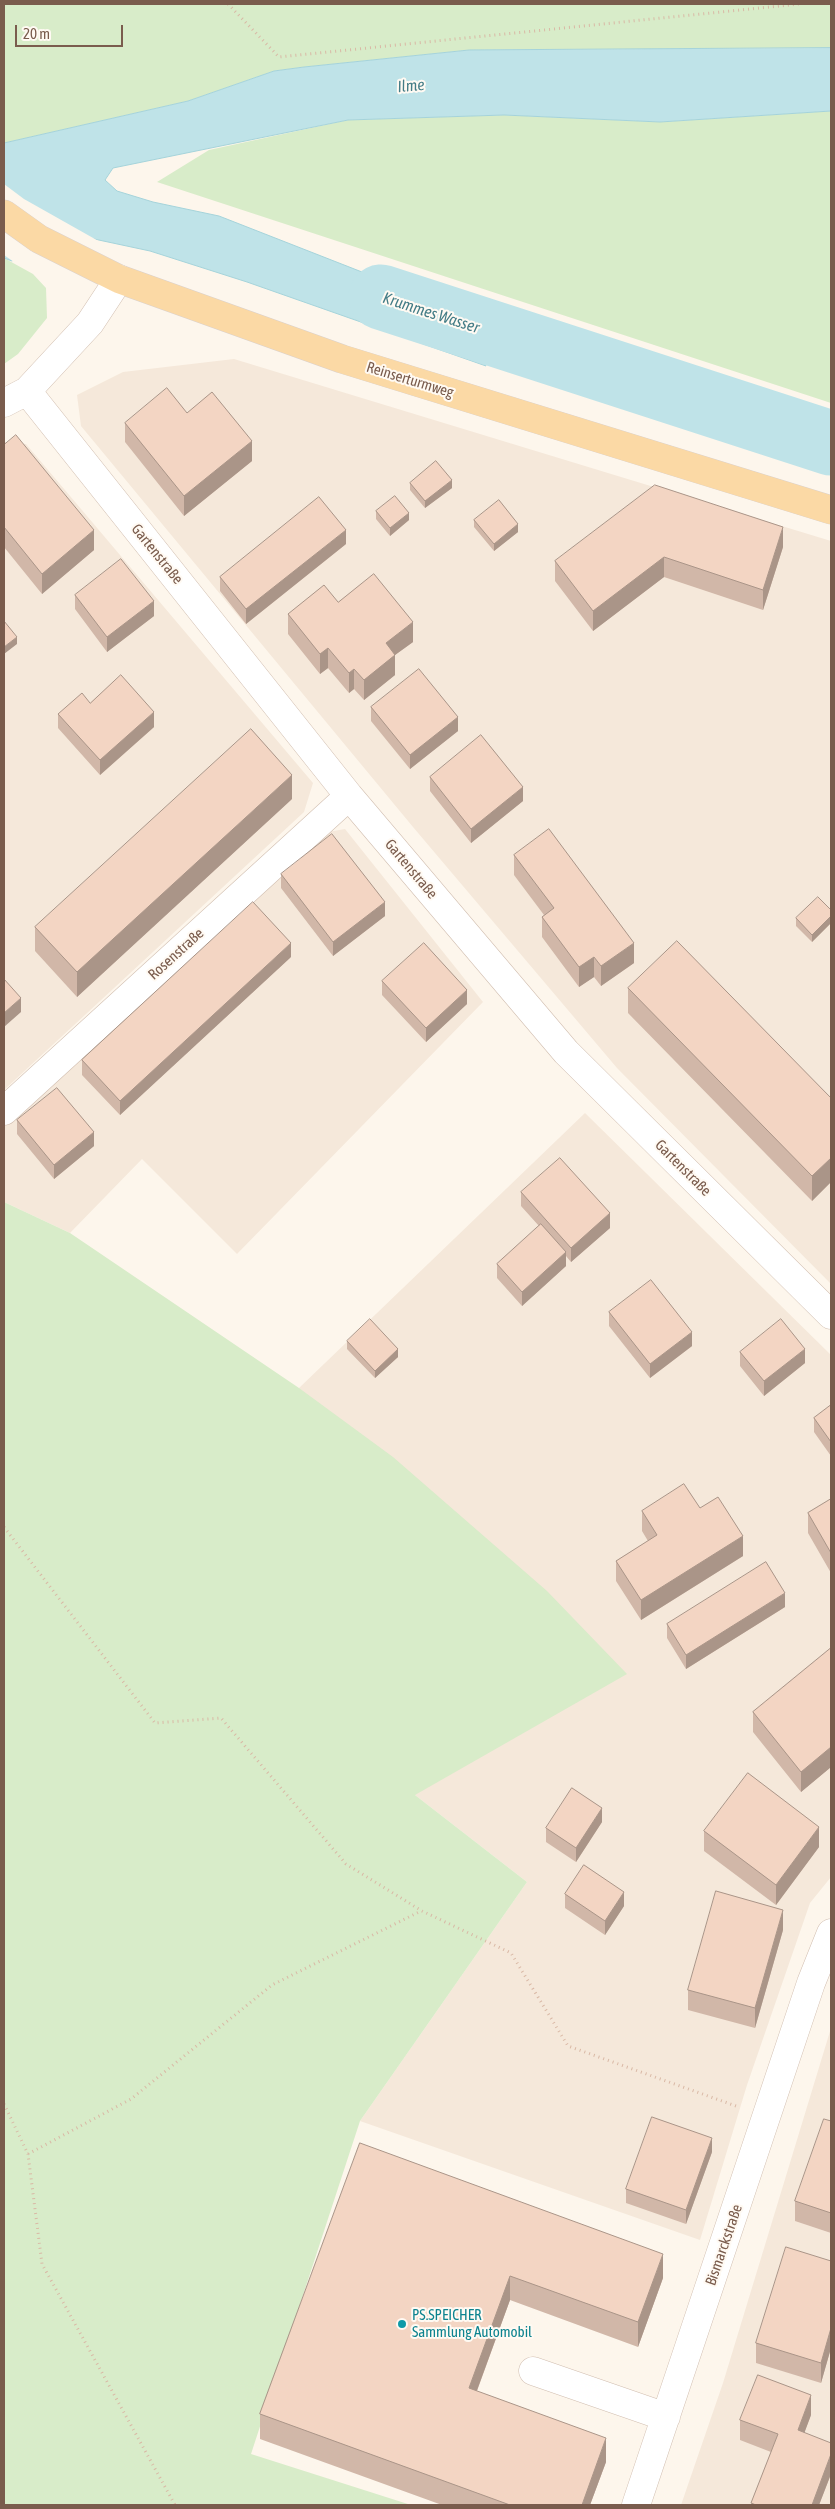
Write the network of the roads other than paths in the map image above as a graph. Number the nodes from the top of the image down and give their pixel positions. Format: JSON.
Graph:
{"nodes":[{"id":1,"x":4,"y":214,"type":"edge"},
{"id":2,"x":119,"y":279,"type":"junction"},
{"id":3,"x":15,"y":397,"type":"edge"},
{"id":4,"x":831,"y":510,"type":"edge"},
{"id":5,"x":349,"y":796,"type":"junction"},
{"id":6,"x":4,"y":1112,"type":"edge"},
{"id":7,"x":831,"y":1315,"type":"edge"},
{"id":8,"x":831,"y":1933,"type":"edge"},
{"id":9,"x":534,"y":2371,"type":"dead end"},
{"id":10,"x":666,"y":2418,"type":"junction"},
{"id":11,"x":636,"y":2505,"type":"edge"}],
"edges":[{"from":1,"to":2,"type":"main road","name":"Reinserturmweg"},
{"from":2,"to":3,"type":"street"},
{"from":2,"to":4,"type":"main road","name":"Reinserturmweg"},
{"from":3,"to":5,"type":"street","name":"Gartenstraße"},
{"from":5,"to":6,"type":"street","name":"Rosenstraße"},
{"from":5,"to":7,"type":"street","name":"Gartenstraße"},
{"from":8,"to":10,"type":"street","name":"Bismarckstraße"},
{"from":9,"to":10,"type":"street"},
{"from":10,"to":11,"type":"street","name":"Bismarckstraße"}]}
